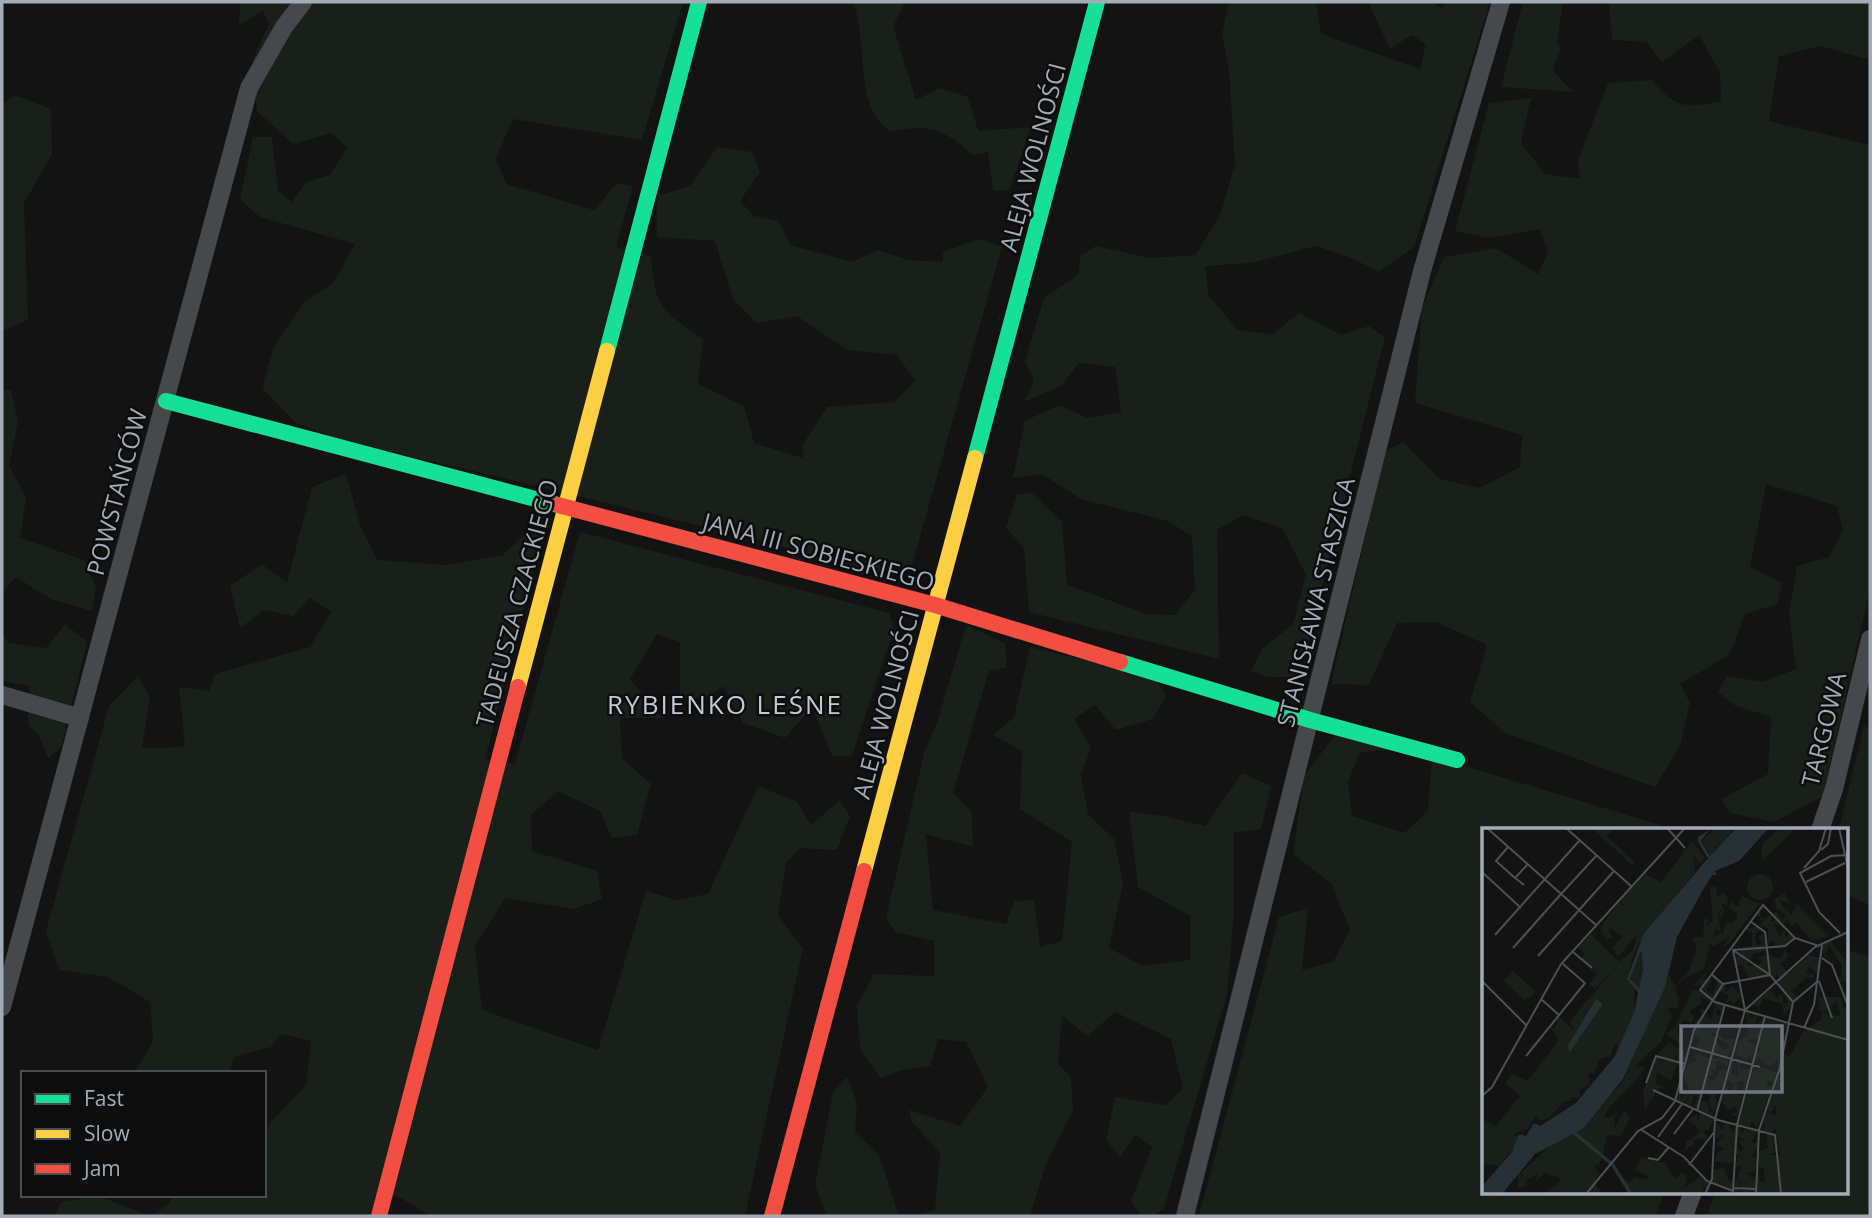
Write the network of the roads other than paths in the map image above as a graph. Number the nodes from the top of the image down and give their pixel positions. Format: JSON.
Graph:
{"nodes":[{"id":1,"x":303,"y":2,"type":"edge"},
{"id":2,"x":699,"y":2,"type":"edge"},
{"id":3,"x":1097,"y":2,"type":"edge"},
{"id":4,"x":1501,"y":2,"type":"edge"},
{"id":5,"x":166,"y":401,"type":"junction"},
{"id":6,"x":564,"y":509,"type":"junction"},
{"id":7,"x":935,"y":605,"type":"junction"},
{"id":8,"x":1870,"y":639,"type":"edge"},
{"id":9,"x":2,"y":695,"type":"edge"},
{"id":10,"x":80,"y":718,"type":"junction"},
{"id":11,"x":1310,"y":720,"type":"junction"},
{"id":12,"x":1457,"y":760,"type":"dead end"},
{"id":13,"x":1821,"y":828,"type":"edge"},
{"id":14,"x":2,"y":1007,"type":"edge"},
{"id":15,"x":1692,"y":1194,"type":"edge"},
{"id":16,"x":379,"y":1216,"type":"edge"},
{"id":17,"x":772,"y":1216,"type":"edge"},
{"id":18,"x":1185,"y":1216,"type":"edge"},
{"id":19,"x":1684,"y":1216,"type":"edge"}],
"edges":[{"from":1,"to":5,"type":"street","name":"POWSTAŃCÓW"},
{"from":2,"to":6,"type":"street","name":"TADEUSZA CZACKIEGO"},
{"from":3,"to":7,"type":"street","name":"ALEJA WOLNOŚCI"},
{"from":4,"to":11,"type":"street","name":"STANISŁAWA STASZICA"},
{"from":5,"to":6,"type":"street","name":"JANA III SOBIESKIEGO"},
{"from":5,"to":10,"type":"street","name":"POWSTAŃCÓW"},
{"from":6,"to":7,"type":"street","name":"JANA III SOBIESKIEGO"},
{"from":6,"to":16,"type":"street","name":"TADEUSZA CZACKIEGO"},
{"from":7,"to":11,"type":"street","name":"JANA III SOBIESKIEGO"},
{"from":7,"to":17,"type":"street","name":"ALEJA WOLNOŚCI"},
{"from":8,"to":13,"type":"street","name":"TARGOWA"},
{"from":9,"to":10,"type":"street"},
{"from":10,"to":14,"type":"street","name":"POWSTAŃCÓW"},
{"from":11,"to":12,"type":"street","name":"JANA III SOBIESKIEGO"},
{"from":11,"to":18,"type":"street","name":"STANISŁAWA STASZICA"},
{"from":15,"to":19,"type":"street"}]}
